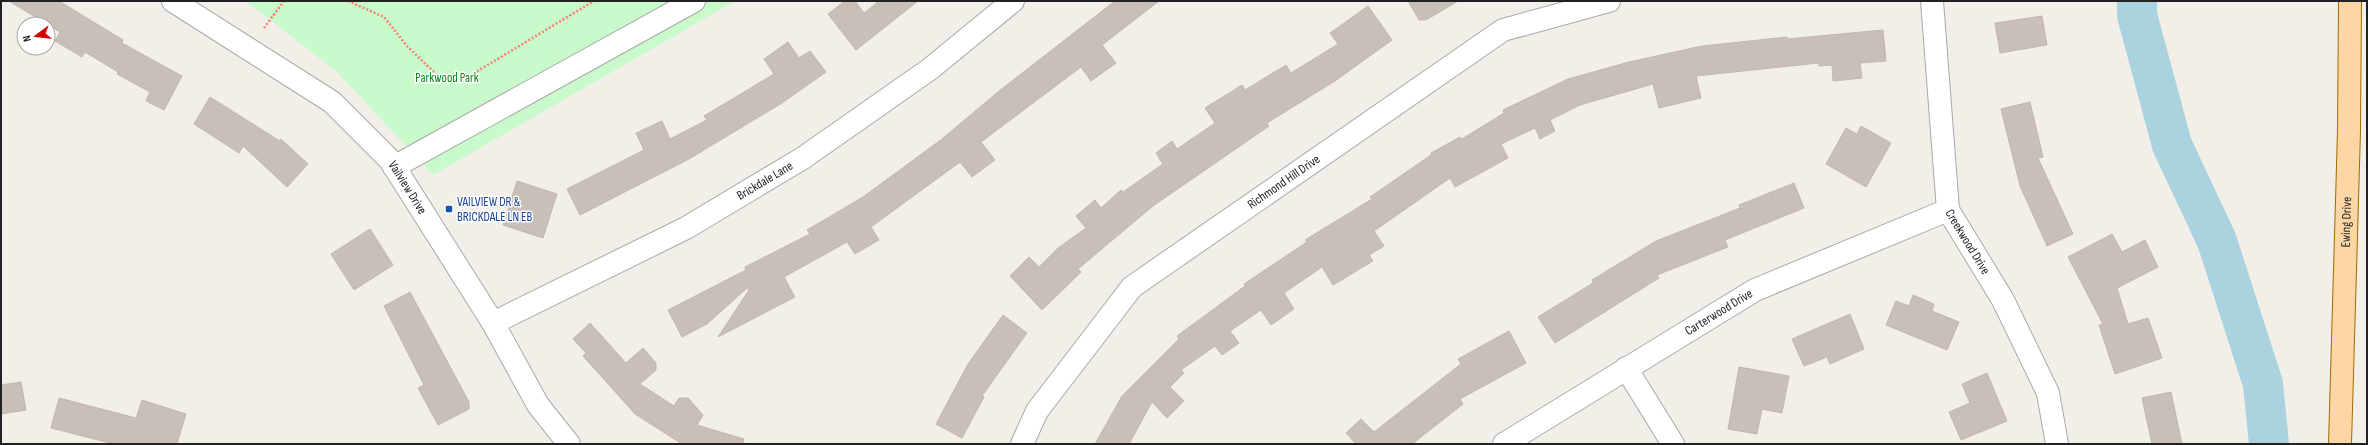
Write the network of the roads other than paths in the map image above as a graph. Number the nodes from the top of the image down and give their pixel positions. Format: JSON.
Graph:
{"nodes":[{"id":1,"x":173,"y":1,"type":"edge"},
{"id":2,"x":694,"y":1,"type":"edge"},
{"id":3,"x":1013,"y":1,"type":"edge"},
{"id":4,"x":1609,"y":1,"type":"edge"},
{"id":5,"x":1932,"y":1,"type":"edge"},
{"id":6,"x":2350,"y":1,"type":"edge"},
{"id":7,"x":394,"y":167,"type":"junction"},
{"id":8,"x":1948,"y":210,"type":"junction"},
{"id":9,"x":493,"y":323,"type":"junction"},
{"id":10,"x":1626,"y":368,"type":"junction"},
{"id":11,"x":569,"y":444,"type":"edge"},
{"id":12,"x":1022,"y":444,"type":"edge"},
{"id":13,"x":1504,"y":444,"type":"edge"},
{"id":14,"x":1673,"y":444,"type":"edge"},
{"id":15,"x":2057,"y":444,"type":"edge"},
{"id":16,"x":2340,"y":444,"type":"edge"}],
"edges":[{"from":1,"to":7,"type":"street","name":"Vailview Drive"},
{"from":2,"to":7,"type":"street"},
{"from":3,"to":9,"type":"street","name":"Brickdale Lane"},
{"from":4,"to":12,"type":"street","name":"Richmond Hill Drive"},
{"from":5,"to":8,"type":"street","name":"Creekwood Drive"},
{"from":6,"to":16,"type":"main road","name":"Ewing Drive"},
{"from":7,"to":9,"type":"street","name":"Vailview Drive"},
{"from":8,"to":10,"type":"street","name":"Carterwood Drive"},
{"from":8,"to":15,"type":"street","name":"Creekwood Drive"},
{"from":9,"to":11,"type":"street","name":"Vailview Drive"},
{"from":10,"to":13,"type":"street","name":"Carterwood Drive"},
{"from":10,"to":14,"type":"street"}]}
